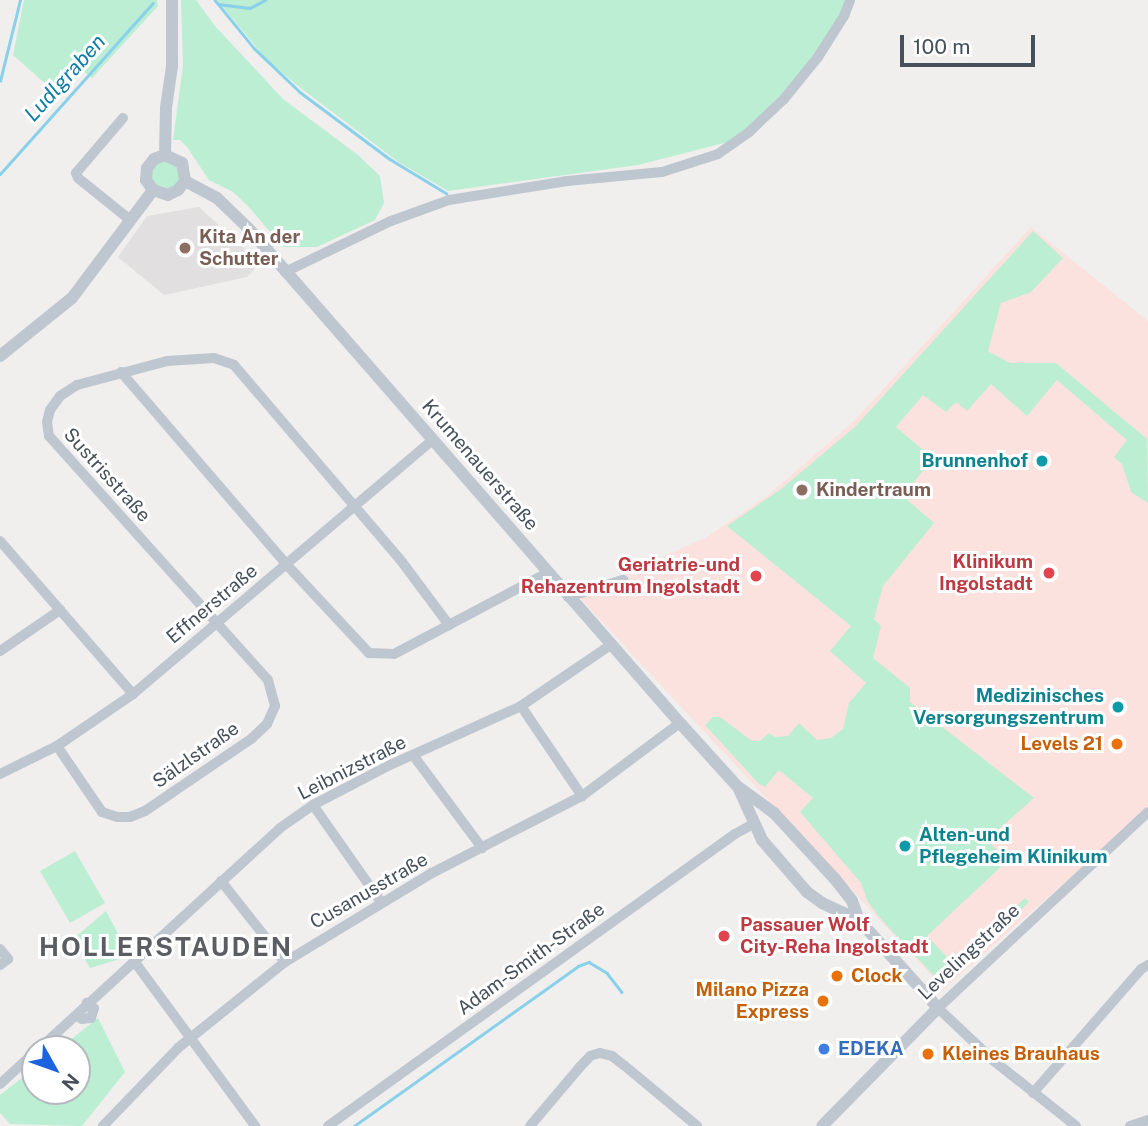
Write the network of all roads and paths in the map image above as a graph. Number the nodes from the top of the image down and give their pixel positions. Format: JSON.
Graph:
{"nodes":[{"id":1,"x":172,"y":0,"type":"edge"},
{"id":2,"x":850,"y":0,"type":"edge"},
{"id":3,"x":123,"y":118,"type":"dead end"},
{"id":4,"x":165,"y":155,"type":"junction"},
{"id":5,"x":185,"y":181,"type":"junction"},
{"id":6,"x":153,"y":190,"type":"junction"},
{"id":7,"x":129,"y":219,"type":"junction"},
{"id":8,"x":285,"y":272,"type":"junction"},
{"id":9,"x":0,"y":356,"type":"edge"},
{"id":10,"x":121,"y":372,"type":"junction"},
{"id":11,"x":432,"y":440,"type":"junction"},
{"id":12,"x":354,"y":505,"type":"junction"},
{"id":13,"x":0,"y":541,"type":"edge"},
{"id":14,"x":286,"y":564,"type":"junction"},
{"id":15,"x":547,"y":573,"type":"junction"},
{"id":16,"x":622,"y":580,"type":"dead end"},
{"id":17,"x":568,"y":597,"type":"junction"},
{"id":18,"x":60,"y":610,"type":"junction"},
{"id":19,"x":217,"y":624,"type":"junction"},
{"id":20,"x":449,"y":625,"type":"junction"},
{"id":21,"x":612,"y":644,"type":"junction"},
{"id":22,"x":0,"y":651,"type":"edge"},
{"id":23,"x":133,"y":694,"type":"junction"},
{"id":24,"x":520,"y":706,"type":"junction"},
{"id":25,"x":680,"y":723,"type":"junction"},
{"id":26,"x":57,"y":746,"type":"junction"},
{"id":27,"x":414,"y":755,"type":"junction"},
{"id":28,"x":0,"y":774,"type":"edge"},
{"id":29,"x":737,"y":786,"type":"junction"},
{"id":30,"x":582,"y":796,"type":"junction"},
{"id":31,"x":313,"y":806,"type":"junction"},
{"id":32,"x":1148,"y":812,"type":"edge"},
{"id":33,"x":774,"y":813,"type":"junction"},
{"id":34,"x":755,"y":823,"type":"junction"},
{"id":35,"x":482,"y":848,"type":"junction"},
{"id":36,"x":221,"y":881,"type":"junction"},
{"id":37,"x":844,"y":890,"type":"junction"},
{"id":38,"x":381,"y":902,"type":"junction"},
{"id":39,"x":828,"y":906,"type":"junction"},
{"id":40,"x":859,"y":920,"type":"junction"},
{"id":41,"x":0,"y":949,"type":"edge"},
{"id":42,"x":134,"y":961,"type":"junction"},
{"id":43,"x":285,"y":962,"type":"junction"},
{"id":44,"x":0,"y":965,"type":"edge"},
{"id":45,"x":1148,"y":965,"type":"edge"},
{"id":46,"x":938,"y":1008,"type":"junction"},
{"id":47,"x":55,"y":1035,"type":"edge"},
{"id":48,"x":191,"y":1037,"type":"junction"},
{"id":49,"x":21,"y":1065,"type":"edge"},
{"id":50,"x":0,"y":1084,"type":"edge"},
{"id":51,"x":1034,"y":1093,"type":"junction"},
{"id":52,"x":1148,"y":1120,"type":"edge"},
{"id":53,"x":103,"y":1126,"type":"edge"},
{"id":54,"x":255,"y":1126,"type":"edge"},
{"id":55,"x":328,"y":1126,"type":"edge"},
{"id":56,"x":530,"y":1126,"type":"edge"},
{"id":57,"x":697,"y":1126,"type":"edge"},
{"id":58,"x":822,"y":1126,"type":"edge"},
{"id":59,"x":1076,"y":1126,"type":"edge"},
{"id":60,"x":1130,"y":1126,"type":"edge"}],
"edges":[{"from":1,"to":4,"type":"street"},
{"from":2,"to":8,"type":"street"},
{"from":3,"to":7,"type":"street"},
{"from":4,"to":5,"type":"street"},
{"from":4,"to":6,"type":"street"},
{"from":5,"to":6,"type":"street"},
{"from":5,"to":8,"type":"street","name":"Krumenauerstraße"},
{"from":6,"to":7,"type":"street"},
{"from":7,"to":9,"type":"street"},
{"from":8,"to":11,"type":"street","name":"Krumenauerstraße"},
{"from":10,"to":12,"type":"street","name":"Sustrisstraße"},
{"from":10,"to":14,"type":"street"},
{"from":10,"to":19,"type":"street","name":"Sustrisstraße"},
{"from":11,"to":12,"type":"street","name":"Effnerstraße"},
{"from":11,"to":15,"type":"street","name":"Krumenauerstraße"},
{"from":12,"to":14,"type":"street","name":"Effnerstraße"},
{"from":12,"to":20,"type":"street","name":"Sustrisstraße"},
{"from":13,"to":18,"type":"street"},
{"from":14,"to":19,"type":"street","name":"Effnerstraße"},
{"from":14,"to":20,"type":"street"},
{"from":15,"to":17,"type":"street","name":"Krumenauerstraße"},
{"from":15,"to":20,"type":"street"},
{"from":16,"to":17,"type":"street"},
{"from":17,"to":21,"type":"street","name":"Krumenauerstraße"},
{"from":18,"to":22,"type":"street"},
{"from":18,"to":23,"type":"street"},
{"from":19,"to":23,"type":"street","name":"Effnerstraße"},
{"from":19,"to":26,"type":"street","name":"Sälzlstraße"},
{"from":21,"to":24,"type":"street","name":"Leibnizstraße"},
{"from":21,"to":25,"type":"street","name":"Krumenauerstraße"},
{"from":23,"to":26,"type":"street","name":"Effnerstraße"},
{"from":24,"to":27,"type":"street","name":"Leibnizstraße"},
{"from":24,"to":30,"type":"street"},
{"from":25,"to":29,"type":"street","name":"Krumenauerstraße"},
{"from":25,"to":30,"type":"street","name":"Cusanusstraße"},
{"from":26,"to":28,"type":"street","name":"Effnerstraße"},
{"from":27,"to":31,"type":"street","name":"Leibnizstraße"},
{"from":27,"to":35,"type":"street"},
{"from":29,"to":33,"type":"street","name":"Krumenauerstraße"},
{"from":29,"to":34,"type":"street","name":"Krumenauerstraße"},
{"from":30,"to":35,"type":"street","name":"Cusanusstraße"},
{"from":31,"to":36,"type":"street","name":"Leibnizstraße"},
{"from":31,"to":38,"type":"street"},
{"from":32,"to":46,"type":"street","name":"Levelingstraße"},
{"from":33,"to":34,"type":"street"},
{"from":33,"to":37,"type":"street","name":"Krumenauerstraße"},
{"from":34,"to":39,"type":"street","name":"Krumenauerstraße"},
{"from":34,"to":55,"type":"street","name":"Adam-Smith-Straße"},
{"from":35,"to":38,"type":"street","name":"Cusanusstraße"},
{"from":36,"to":42,"type":"street","name":"Leibnizstraße"},
{"from":36,"to":43,"type":"street"},
{"from":37,"to":39,"type":"street"},
{"from":37,"to":40,"type":"street","name":"Krumenauerstraße"},
{"from":38,"to":43,"type":"street","name":"Cusanusstraße"},
{"from":39,"to":40,"type":"street","name":"Krumenauerstraße"},
{"from":40,"to":46,"type":"street","name":"Krumenauerstraße"},
{"from":41,"to":44,"type":"street"},
{"from":42,"to":47,"type":"street","name":"Leibnizstraße"},
{"from":42,"to":48,"type":"street"},
{"from":43,"to":48,"type":"street","name":"Cusanusstraße"},
{"from":45,"to":51,"type":"street"},
{"from":46,"to":51,"type":"street"},
{"from":46,"to":58,"type":"street","name":"Levelingstraße"},
{"from":48,"to":53,"type":"street","name":"Cusanusstraße"},
{"from":48,"to":54,"type":"street"},
{"from":49,"to":50,"type":"street"},
{"from":51,"to":59,"type":"street"},
{"from":52,"to":60,"type":"street"},
{"from":56,"to":57,"type":"street"}]}
